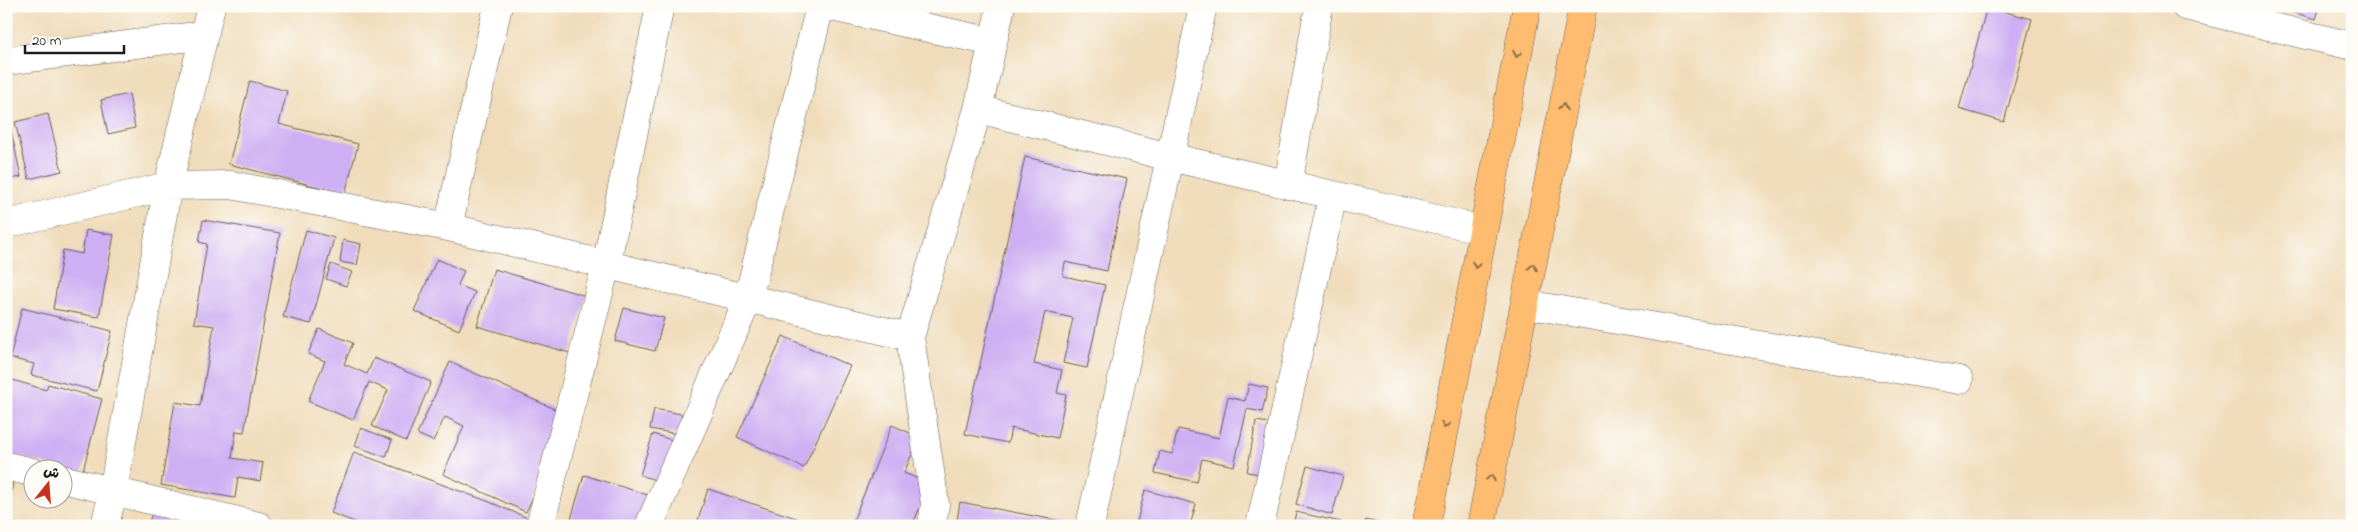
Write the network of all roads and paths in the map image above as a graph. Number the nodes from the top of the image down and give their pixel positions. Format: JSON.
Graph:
{"nodes":[{"id":1,"x":211,"y":6,"type":"edge"},
{"id":2,"x":498,"y":6,"type":"edge"},
{"id":3,"x":660,"y":6,"type":"edge"},
{"id":4,"x":820,"y":6,"type":"edge"},
{"id":5,"x":827,"y":6,"type":"edge"},
{"id":6,"x":1001,"y":6,"type":"edge"},
{"id":7,"x":1203,"y":6,"type":"edge"},
{"id":8,"x":1319,"y":6,"type":"edge"},
{"id":9,"x":1527,"y":6,"type":"edge"},
{"id":10,"x":1583,"y":6,"type":"edge"},
{"id":11,"x":2185,"y":6,"type":"edge"},
{"id":12,"x":204,"y":35,"type":"junction"},
{"id":13,"x":993,"y":42,"type":"junction"},
{"id":14,"x":2352,"y":46,"type":"edge"},
{"id":15,"x":6,"y":61,"type":"edge"},
{"id":16,"x":978,"y":109,"type":"junction"},
{"id":17,"x":1170,"y":158,"type":"junction"},
{"id":18,"x":1288,"y":185,"type":"junction"},
{"id":19,"x":168,"y":186,"type":"junction"},
{"id":20,"x":1333,"y":195,"type":"junction"},
{"id":21,"x":6,"y":224,"type":"edge"},
{"id":22,"x":448,"y":227,"type":"junction"},
{"id":23,"x":1483,"y":230,"type":"junction"},
{"id":24,"x":606,"y":265,"type":"junction"},
{"id":25,"x":748,"y":299,"type":"junction"},
{"id":26,"x":1526,"y":304,"type":"junction"},
{"id":27,"x":910,"y":337,"type":"junction"},
{"id":28,"x":1959,"y":380,"type":"dead end"},
{"id":29,"x":6,"y":466,"type":"edge"},
{"id":30,"x":22,"y":470,"type":"edge"},
{"id":31,"x":72,"y":481,"type":"edge"},
{"id":32,"x":113,"y":491,"type":"junction"},
{"id":33,"x":105,"y":526,"type":"edge"},
{"id":34,"x":259,"y":526,"type":"edge"},
{"id":35,"x":540,"y":526,"type":"edge"},
{"id":36,"x":649,"y":526,"type":"edge"},
{"id":37,"x":932,"y":526,"type":"edge"},
{"id":38,"x":1090,"y":526,"type":"edge"},
{"id":39,"x":1260,"y":526,"type":"edge"},
{"id":40,"x":1426,"y":526,"type":"edge"},
{"id":41,"x":1482,"y":526,"type":"edge"}],
"edges":[{"from":1,"to":12,"type":"street"},
{"from":2,"to":22,"type":"street"},
{"from":3,"to":24,"type":"street"},
{"from":4,"to":25,"type":"street"},
{"from":5,"to":13,"type":"street"},
{"from":6,"to":13,"type":"street"},
{"from":7,"to":17,"type":"street"},
{"from":8,"to":18,"type":"street"},
{"from":9,"to":23,"type":"main road","one_way":true},
{"from":26,"to":10,"type":"main road","one_way":true},
{"from":11,"to":14,"type":"street"},
{"from":12,"to":15,"type":"street"},
{"from":12,"to":19,"type":"street"},
{"from":13,"to":16,"type":"street"},
{"from":16,"to":17,"type":"street"},
{"from":16,"to":27,"type":"street"},
{"from":17,"to":18,"type":"street"},
{"from":17,"to":38,"type":"street"},
{"from":18,"to":20,"type":"street"},
{"from":19,"to":21,"type":"street"},
{"from":19,"to":22,"type":"street"},
{"from":19,"to":32,"type":"street"},
{"from":20,"to":23,"type":"street"},
{"from":20,"to":39,"type":"street"},
{"from":22,"to":24,"type":"street"},
{"from":23,"to":40,"type":"main road","one_way":true},
{"from":24,"to":25,"type":"street"},
{"from":24,"to":35,"type":"street"},
{"from":25,"to":27,"type":"street"},
{"from":25,"to":36,"type":"street"},
{"from":26,"to":28,"type":"street"},
{"from":41,"to":26,"type":"main road","one_way":true},
{"from":27,"to":37,"type":"street"},
{"from":29,"to":30,"type":"street"},
{"from":31,"to":32,"type":"street"},
{"from":32,"to":33,"type":"street"},
{"from":32,"to":34,"type":"street"}]}
